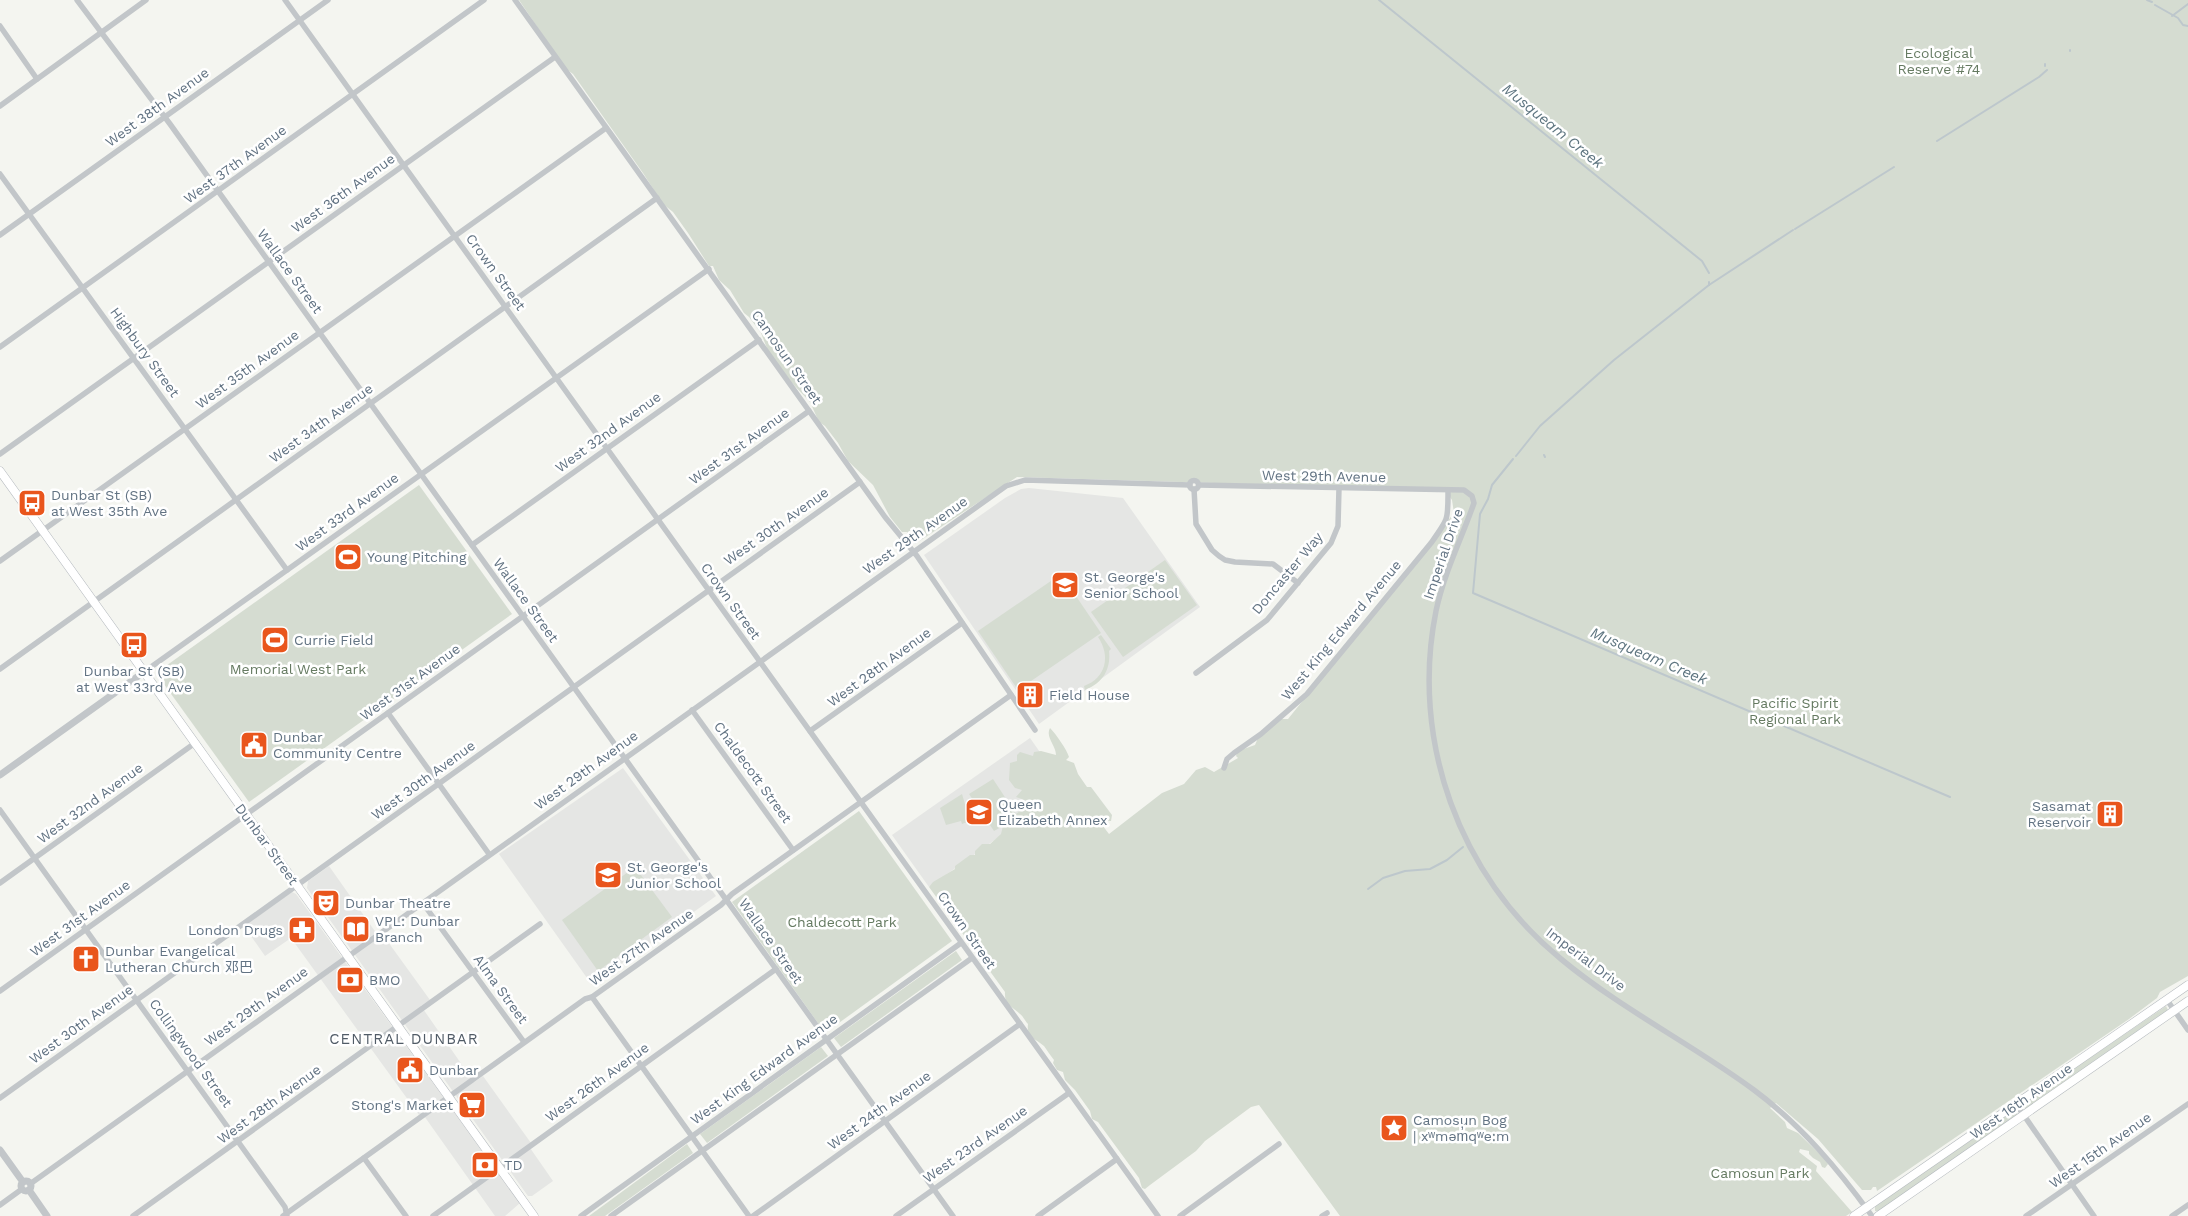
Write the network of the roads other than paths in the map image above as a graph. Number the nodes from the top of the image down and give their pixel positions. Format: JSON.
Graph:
{"nodes":[{"id":1,"x":77,"y":0,"type":"edge"},
{"id":2,"x":146,"y":0,"type":"edge"},
{"id":3,"x":285,"y":0,"type":"edge"},
{"id":4,"x":328,"y":0,"type":"edge"},
{"id":5,"x":484,"y":0,"type":"edge"},
{"id":6,"x":515,"y":0,"type":"edge"},
{"id":7,"x":300,"y":20,"type":"junction"},
{"id":8,"x":0,"y":26,"type":"edge"},
{"id":9,"x":102,"y":32,"type":"junction"},
{"id":10,"x":555,"y":56,"type":"junction"},
{"id":11,"x":37,"y":79,"type":"junction"},
{"id":12,"x":353,"y":94,"type":"junction"},
{"id":13,"x":0,"y":106,"type":"edge"},
{"id":14,"x":164,"y":117,"type":"junction"},
{"id":15,"x":606,"y":128,"type":"junction"},
{"id":16,"x":403,"y":165,"type":"junction"},
{"id":17,"x":0,"y":174,"type":"edge"},
{"id":18,"x":218,"y":191,"type":"junction"},
{"id":19,"x":657,"y":198,"type":"junction"},
{"id":20,"x":29,"y":214,"type":"junction"},
{"id":21,"x":0,"y":235,"type":"edge"},
{"id":22,"x":454,"y":235,"type":"junction"},
{"id":23,"x":269,"y":262,"type":"junction"},
{"id":24,"x":709,"y":269,"type":"junction"},
{"id":25,"x":83,"y":288,"type":"junction"},
{"id":26,"x":505,"y":306,"type":"junction"},
{"id":27,"x":319,"y":333,"type":"junction"},
{"id":28,"x":759,"y":340,"type":"junction"},
{"id":29,"x":0,"y":347,"type":"edge"},
{"id":30,"x":134,"y":358,"type":"junction"},
{"id":31,"x":556,"y":378,"type":"junction"},
{"id":32,"x":370,"y":403,"type":"junction"},
{"id":33,"x":809,"y":411,"type":"junction"},
{"id":34,"x":185,"y":429,"type":"junction"},
{"id":35,"x":607,"y":449,"type":"junction"},
{"id":36,"x":0,"y":454,"type":"edge"},
{"id":37,"x":0,"y":471,"type":"edge"},
{"id":38,"x":421,"y":474,"type":"junction"},
{"id":39,"x":860,"y":482,"type":"junction"},
{"id":40,"x":1194,"y":486,"type":"junction"},
{"id":41,"x":1339,"y":488,"type":"junction"},
{"id":42,"x":1448,"y":490,"type":"junction"},
{"id":43,"x":236,"y":500,"type":"junction"},
{"id":44,"x":657,"y":520,"type":"junction"},
{"id":45,"x":42,"y":530,"type":"junction"},
{"id":46,"x":472,"y":545,"type":"junction"},
{"id":47,"x":913,"y":551,"type":"junction"},
{"id":48,"x":0,"y":561,"type":"edge"},
{"id":49,"x":287,"y":570,"type":"junction"},
{"id":50,"x":1298,"y":583,"type":"junction"},
{"id":51,"x":708,"y":590,"type":"junction"},
{"id":52,"x":94,"y":602,"type":"junction"},
{"id":53,"x":523,"y":616,"type":"junction"},
{"id":54,"x":962,"y":623,"type":"junction"},
{"id":55,"x":759,"y":662,"type":"junction"},
{"id":56,"x":0,"y":669,"type":"edge"},
{"id":57,"x":144,"y":672,"type":"junction"},
{"id":58,"x":1196,"y":673,"type":"dead end"},
{"id":59,"x":574,"y":687,"type":"junction"},
{"id":60,"x":1011,"y":695,"type":"junction"},
{"id":61,"x":692,"y":710,"type":"junction"},
{"id":62,"x":388,"y":713,"type":"junction"},
{"id":63,"x":1034,"y":730,"type":"dead end"},
{"id":64,"x":810,"y":732,"type":"junction"},
{"id":65,"x":195,"y":743,"type":"junction"},
{"id":66,"x":624,"y":758,"type":"junction"},
{"id":67,"x":1224,"y":768,"type":"dead end"},
{"id":68,"x":0,"y":775,"type":"edge"},
{"id":69,"x":438,"y":784,"type":"junction"},
{"id":70,"x":860,"y":802,"type":"junction"},
{"id":71,"x":0,"y":810,"type":"edge"},
{"id":72,"x":246,"y":814,"type":"junction"},
{"id":73,"x":793,"y":850,"type":"junction"},
{"id":74,"x":489,"y":854,"type":"junction"},
{"id":75,"x":35,"y":858,"type":"junction"},
{"id":76,"x":0,"y":883,"type":"edge"},
{"id":77,"x":297,"y":885,"type":"junction"},
{"id":78,"x":726,"y":899,"type":"junction"},
{"id":79,"x":422,"y":902,"type":"junction"},
{"id":80,"x":540,"y":924,"type":"dead end"},
{"id":81,"x":86,"y":929,"type":"junction"},
{"id":82,"x":961,"y":943,"type":"junction"},
{"id":83,"x":347,"y":956,"type":"junction"},
{"id":84,"x":972,"y":958,"type":"junction"},
{"id":85,"x":776,"y":969,"type":"junction"},
{"id":86,"x":473,"y":973,"type":"junction"},
{"id":87,"x":2188,"y":985,"type":"edge"},
{"id":88,"x":0,"y":991,"type":"edge"},
{"id":89,"x":592,"y":997,"type":"junction"},
{"id":90,"x":136,"y":1000,"type":"junction"},
{"id":91,"x":2167,"y":1000,"type":"junction"},
{"id":92,"x":2188,"y":1001,"type":"edge"},
{"id":93,"x":2174,"y":1010,"type":"junction"},
{"id":94,"x":1020,"y":1024,"type":"junction"},
{"id":95,"x":398,"y":1026,"type":"junction"},
{"id":96,"x":2188,"y":1030,"type":"edge"},
{"id":97,"x":826,"y":1040,"type":"junction"},
{"id":98,"x":524,"y":1042,"type":"junction"},
{"id":99,"x":837,"y":1054,"type":"junction"},
{"id":100,"x":641,"y":1066,"type":"junction"},
{"id":101,"x":187,"y":1070,"type":"junction"},
{"id":102,"x":1069,"y":1093,"type":"junction"},
{"id":103,"x":448,"y":1097,"type":"junction"},
{"id":104,"x":0,"y":1098,"type":"edge"},
{"id":105,"x":2016,"y":1104,"type":"junction"},
{"id":106,"x":2188,"y":1104,"type":"edge"},
{"id":107,"x":2024,"y":1115,"type":"junction"},
{"id":108,"x":885,"y":1121,"type":"junction"},
{"id":109,"x":692,"y":1137,"type":"junction"},
{"id":110,"x":238,"y":1141,"type":"junction"},
{"id":111,"x":1279,"y":1144,"type":"dead end"},
{"id":112,"x":0,"y":1150,"type":"edge"},
{"id":113,"x":702,"y":1151,"type":"junction"},
{"id":114,"x":364,"y":1158,"type":"junction"},
{"id":115,"x":1117,"y":1159,"type":"junction"},
{"id":116,"x":500,"y":1168,"type":"junction"},
{"id":117,"x":2072,"y":1184,"type":"junction"},
{"id":118,"x":26,"y":1186,"type":"junction"},
{"id":119,"x":934,"y":1189,"type":"junction"},
{"id":120,"x":0,"y":1205,"type":"edge"},
{"id":121,"x":2188,"y":1205,"type":"edge"},
{"id":122,"x":1866,"y":1207,"type":"junction"},
{"id":123,"x":285,"y":1215,"type":"edge"},
{"id":124,"x":47,"y":1216,"type":"edge"},
{"id":125,"x":134,"y":1216,"type":"edge"},
{"id":126,"x":406,"y":1216,"type":"edge"},
{"id":127,"x":433,"y":1216,"type":"edge"},
{"id":128,"x":534,"y":1216,"type":"edge"},
{"id":129,"x":583,"y":1216,"type":"edge"},
{"id":130,"x":611,"y":1216,"type":"edge"},
{"id":131,"x":749,"y":1216,"type":"edge"},
{"id":132,"x":753,"y":1216,"type":"edge"},
{"id":133,"x":896,"y":1216,"type":"edge"},
{"id":134,"x":954,"y":1216,"type":"edge"},
{"id":135,"x":1038,"y":1216,"type":"edge"},
{"id":136,"x":1158,"y":1216,"type":"edge"},
{"id":137,"x":1180,"y":1216,"type":"edge"},
{"id":138,"x":1854,"y":1216,"type":"edge"},
{"id":139,"x":1872,"y":1216,"type":"edge"},
{"id":140,"x":1878,"y":1216,"type":"edge"},
{"id":141,"x":2026,"y":1216,"type":"edge"},
{"id":142,"x":2094,"y":1216,"type":"edge"},
{"id":143,"x":2172,"y":1216,"type":"edge"}],
"edges":[{"from":1,"to":9,"type":"street","name":"Wallace Street"},
{"from":2,"to":9,"type":"street"},
{"from":3,"to":7,"type":"street","name":"Crown Street"},
{"from":4,"to":7,"type":"street","name":"West 38th Avenue"},
{"from":5,"to":12,"type":"street","name":"West 37th Avenue"},
{"from":6,"to":10,"type":"street","name":"Camosun Street"},
{"from":7,"to":12,"type":"street","name":"Crown Street"},
{"from":7,"to":14,"type":"street","name":"West 38th Avenue"},
{"from":8,"to":11,"type":"street"},
{"from":9,"to":11,"type":"street"},
{"from":9,"to":14,"type":"street","name":"Wallace Street"},
{"from":10,"to":15,"type":"street","name":"Camosun Street"},
{"from":10,"to":16,"type":"street","name":"West 36th Avenue"},
{"from":11,"to":13,"type":"street"},
{"from":12,"to":16,"type":"street","name":"Crown Street"},
{"from":12,"to":18,"type":"street","name":"West 37th Avenue"},
{"from":14,"to":18,"type":"street","name":"Wallace Street"},
{"from":14,"to":20,"type":"street","name":"West 38th Avenue"},
{"from":15,"to":19,"type":"street","name":"Camosun Street"},
{"from":15,"to":22,"type":"street","name":"West 35th Avenue"},
{"from":16,"to":22,"type":"street","name":"Crown Street"},
{"from":16,"to":23,"type":"street","name":"West 36th Avenue"},
{"from":17,"to":20,"type":"street","name":"Highbury Street"},
{"from":18,"to":23,"type":"street","name":"Wallace Street"},
{"from":18,"to":25,"type":"street","name":"West 37th Avenue"},
{"from":19,"to":24,"type":"street","name":"Camosun Street"},
{"from":19,"to":26,"type":"street","name":"West 34th Avenue"},
{"from":20,"to":21,"type":"street","name":"West 38th Avenue"},
{"from":20,"to":25,"type":"street","name":"Highbury Street"},
{"from":22,"to":26,"type":"street","name":"Crown Street"},
{"from":22,"to":27,"type":"street","name":"West 35th Avenue"},
{"from":23,"to":27,"type":"street","name":"Wallace Street"},
{"from":23,"to":30,"type":"street","name":"West 36th Avenue"},
{"from":24,"to":28,"type":"street","name":"Camosun Street"},
{"from":24,"to":31,"type":"street","name":"West 33rd Avenue"},
{"from":25,"to":29,"type":"street","name":"West 37th Avenue"},
{"from":25,"to":30,"type":"street","name":"Highbury Street"},
{"from":26,"to":31,"type":"street","name":"Crown Street"},
{"from":26,"to":32,"type":"street","name":"West 34th Avenue"},
{"from":27,"to":32,"type":"street","name":"Wallace Street"},
{"from":27,"to":34,"type":"street","name":"West 35th Avenue"},
{"from":28,"to":33,"type":"street","name":"Camosun Street"},
{"from":28,"to":35,"type":"street","name":"West 32nd Avenue"},
{"from":30,"to":34,"type":"street","name":"Highbury Street"},
{"from":30,"to":36,"type":"street","name":"West 36th Avenue"},
{"from":31,"to":35,"type":"street","name":"Crown Street"},
{"from":31,"to":38,"type":"street","name":"West 33rd Avenue"},
{"from":32,"to":38,"type":"street","name":"Wallace Street"},
{"from":32,"to":43,"type":"street","name":"West 34th Avenue"},
{"from":33,"to":39,"type":"street","name":"Camosun Street"},
{"from":33,"to":44,"type":"street","name":"West 31st Avenue"},
{"from":34,"to":43,"type":"street","name":"Highbury Street"},
{"from":34,"to":45,"type":"street","name":"West 35th Avenue"},
{"from":35,"to":44,"type":"street","name":"Crown Street"},
{"from":35,"to":46,"type":"street","name":"West 32nd Avenue"},
{"from":37,"to":45,"type":"main road","name":"Dunbar Street"},
{"from":38,"to":46,"type":"street","name":"Wallace Street"},
{"from":38,"to":49,"type":"street","name":"West 33rd Avenue"},
{"from":39,"to":47,"type":"street","name":"Camosun Street"},
{"from":39,"to":51,"type":"street","name":"West 30th Avenue"},
{"from":40,"to":41,"type":"street","name":"West 29th Avenue"},
{"from":40,"to":47,"type":"street","name":"West 29th Avenue"},
{"from":40,"to":50,"type":"street"},
{"from":41,"to":42,"type":"street","name":"West 29th Avenue"},
{"from":41,"to":50,"type":"street","name":"Doncaster Way"},
{"from":42,"to":67,"type":"street","name":"West King Edward Avenue"},
{"from":42,"to":122,"type":"street","name":"Imperial Drive"},
{"from":43,"to":49,"type":"street","name":"Highbury Street"},
{"from":43,"to":52,"type":"street","name":"West 34th Avenue"},
{"from":44,"to":51,"type":"street","name":"Crown Street"},
{"from":44,"to":53,"type":"street","name":"West 31st Avenue"},
{"from":45,"to":48,"type":"street","name":"West 35th Avenue"},
{"from":45,"to":52,"type":"main road","name":"Dunbar Street"},
{"from":46,"to":53,"type":"street","name":"Wallace Street"},
{"from":47,"to":54,"type":"street","name":"Camosun Street"},
{"from":47,"to":55,"type":"street","name":"West 29th Avenue"},
{"from":49,"to":57,"type":"street","name":"West 33rd Avenue"},
{"from":50,"to":58,"type":"street","name":"Doncaster Way"},
{"from":51,"to":55,"type":"street","name":"Crown Street"},
{"from":51,"to":59,"type":"street","name":"West 30th Avenue"},
{"from":52,"to":56,"type":"street","name":"West 34th Avenue"},
{"from":52,"to":57,"type":"main road","name":"Dunbar Street"},
{"from":53,"to":59,"type":"street","name":"Wallace Street"},
{"from":53,"to":62,"type":"street","name":"West 31st Avenue"},
{"from":54,"to":60,"type":"street","name":"Camosun Street"},
{"from":54,"to":64,"type":"street","name":"West 28th Avenue"},
{"from":55,"to":61,"type":"street","name":"West 29th Avenue"},
{"from":55,"to":64,"type":"street","name":"Crown Street"},
{"from":57,"to":65,"type":"main road","name":"Dunbar Street"},
{"from":57,"to":68,"type":"street","name":"West 33rd Avenue"},
{"from":59,"to":66,"type":"street","name":"Wallace Street"},
{"from":59,"to":69,"type":"street","name":"West 30th Avenue"},
{"from":60,"to":63,"type":"street","name":"Camosun Street"},
{"from":60,"to":70,"type":"street","name":"West 27th Avenue"},
{"from":61,"to":66,"type":"street","name":"West 29th Avenue"},
{"from":61,"to":73,"type":"street","name":"Chaldecott Street"},
{"from":62,"to":69,"type":"street"},
{"from":62,"to":72,"type":"street","name":"West 31st Avenue"},
{"from":64,"to":70,"type":"street","name":"Crown Street"},
{"from":65,"to":72,"type":"main road","name":"Dunbar Street"},
{"from":65,"to":75,"type":"street","name":"West 32nd Avenue"},
{"from":66,"to":74,"type":"street","name":"West 29th Avenue"},
{"from":66,"to":78,"type":"street","name":"Wallace Street"},
{"from":69,"to":74,"type":"street"},
{"from":69,"to":77,"type":"street","name":"West 30th Avenue"},
{"from":70,"to":73,"type":"street","name":"West 27th Avenue"},
{"from":70,"to":82,"type":"street","name":"Crown Street"},
{"from":71,"to":75,"type":"street","name":"Collingwood Street"},
{"from":72,"to":77,"type":"main road","name":"Dunbar Street"},
{"from":72,"to":81,"type":"street","name":"West 31st Avenue"},
{"from":73,"to":78,"type":"street","name":"West 27th Avenue"},
{"from":74,"to":79,"type":"street","name":"West 29th Avenue"},
{"from":75,"to":76,"type":"street","name":"West 32nd Avenue"},
{"from":75,"to":81,"type":"street","name":"Collingwood Street"},
{"from":77,"to":83,"type":"main road","name":"Dunbar Street"},
{"from":77,"to":90,"type":"street","name":"West 30th Avenue"},
{"from":78,"to":85,"type":"street","name":"Wallace Street"},
{"from":78,"to":89,"type":"street","name":"West 27th Avenue"},
{"from":79,"to":83,"type":"street","name":"West 29th Avenue"},
{"from":79,"to":86,"type":"street","name":"Alma Street"},
{"from":80,"to":86,"type":"street","name":"West 28th Avenue"},
{"from":81,"to":88,"type":"street","name":"West 31st Avenue"},
{"from":81,"to":90,"type":"street","name":"Collingwood Street"},
{"from":82,"to":84,"type":"street","name":"Crown Street"},
{"from":82,"to":97,"type":"street","name":"West King Edward Avenue"},
{"from":83,"to":95,"type":"main road","name":"Dunbar Street"},
{"from":83,"to":101,"type":"street","name":"West 29th Avenue"},
{"from":84,"to":94,"type":"street","name":"Crown Street"},
{"from":84,"to":99,"type":"street"},
{"from":85,"to":97,"type":"street","name":"Wallace Street"},
{"from":85,"to":100,"type":"street","name":"West 26th Avenue"},
{"from":86,"to":95,"type":"street","name":"West 28th Avenue"},
{"from":86,"to":98,"type":"street","name":"Alma Street"},
{"from":87,"to":91,"type":"main road","name":"West 16th Avenue"},
{"from":89,"to":98,"type":"street","name":"West 27th Avenue"},
{"from":89,"to":100,"type":"street"},
{"from":90,"to":101,"type":"street","name":"Collingwood Street"},
{"from":90,"to":104,"type":"street","name":"West 30th Avenue"},
{"from":91,"to":93,"type":"street"},
{"from":91,"to":105,"type":"main road","name":"West 16th Avenue"},
{"from":92,"to":93,"type":"main road","name":"West 16th Avenue"},
{"from":93,"to":96,"type":"street"},
{"from":93,"to":107,"type":"main road","name":"West 16th Avenue"},
{"from":94,"to":102,"type":"street","name":"Crown Street"},
{"from":94,"to":108,"type":"street","name":"West 24th Avenue"},
{"from":95,"to":103,"type":"main road","name":"Dunbar Street"},
{"from":95,"to":110,"type":"street","name":"West 28th Avenue"},
{"from":97,"to":99,"type":"street","name":"Wallace Street"},
{"from":97,"to":109,"type":"street","name":"West King Edward Avenue"},
{"from":98,"to":103,"type":"street","name":"West 27th Avenue"},
{"from":99,"to":108,"type":"street","name":"Wallace Street"},
{"from":99,"to":113,"type":"street"},
{"from":100,"to":109,"type":"street"},
{"from":100,"to":116,"type":"street","name":"West 26th Avenue"},
{"from":101,"to":110,"type":"street","name":"Collingwood Street"},
{"from":101,"to":118,"type":"street","name":"West 29th Avenue"},
{"from":102,"to":115,"type":"street","name":"Crown Street"},
{"from":102,"to":119,"type":"street","name":"West 23rd Avenue"},
{"from":103,"to":114,"type":"street","name":"West 27th Avenue"},
{"from":103,"to":116,"type":"main road","name":"Dunbar Street"},
{"from":105,"to":107,"type":"street"},
{"from":105,"to":122,"type":"main road","name":"West 16th Avenue"},
{"from":106,"to":117,"type":"street","name":"West 15th Avenue"},
{"from":107,"to":117,"type":"street"},
{"from":107,"to":140,"type":"main road","name":"West 16th Avenue"},
{"from":108,"to":119,"type":"street","name":"Wallace Street"},
{"from":108,"to":132,"type":"street","name":"West 24th Avenue"},
{"from":109,"to":113,"type":"street"},
{"from":109,"to":129,"type":"street","name":"West King Edward Avenue"},
{"from":110,"to":123,"type":"street","name":"Collingwood Street"},
{"from":110,"to":125,"type":"street","name":"West 28th Avenue"},
{"from":111,"to":137,"type":"street"},
{"from":112,"to":118,"type":"street"},
{"from":113,"to":130,"type":"street"},
{"from":113,"to":131,"type":"street"},
{"from":114,"to":123,"type":"street","name":"West 27th Avenue"},
{"from":114,"to":126,"type":"street"},
{"from":115,"to":135,"type":"street"},
{"from":115,"to":136,"type":"street","name":"Crown Street"},
{"from":116,"to":127,"type":"street","name":"West 26th Avenue"},
{"from":116,"to":128,"type":"main road","name":"Dunbar Street"},
{"from":117,"to":141,"type":"street","name":"West 15th Avenue"},
{"from":117,"to":142,"type":"street"},
{"from":118,"to":120,"type":"street","name":"West 29th Avenue"},
{"from":118,"to":124,"type":"street"},
{"from":119,"to":133,"type":"street","name":"West 23rd Avenue"},
{"from":119,"to":134,"type":"street","name":"Wallace Street"},
{"from":121,"to":143,"type":"street"},
{"from":122,"to":138,"type":"main road","name":"West 16th Avenue"},
{"from":122,"to":139,"type":"street"}]}
